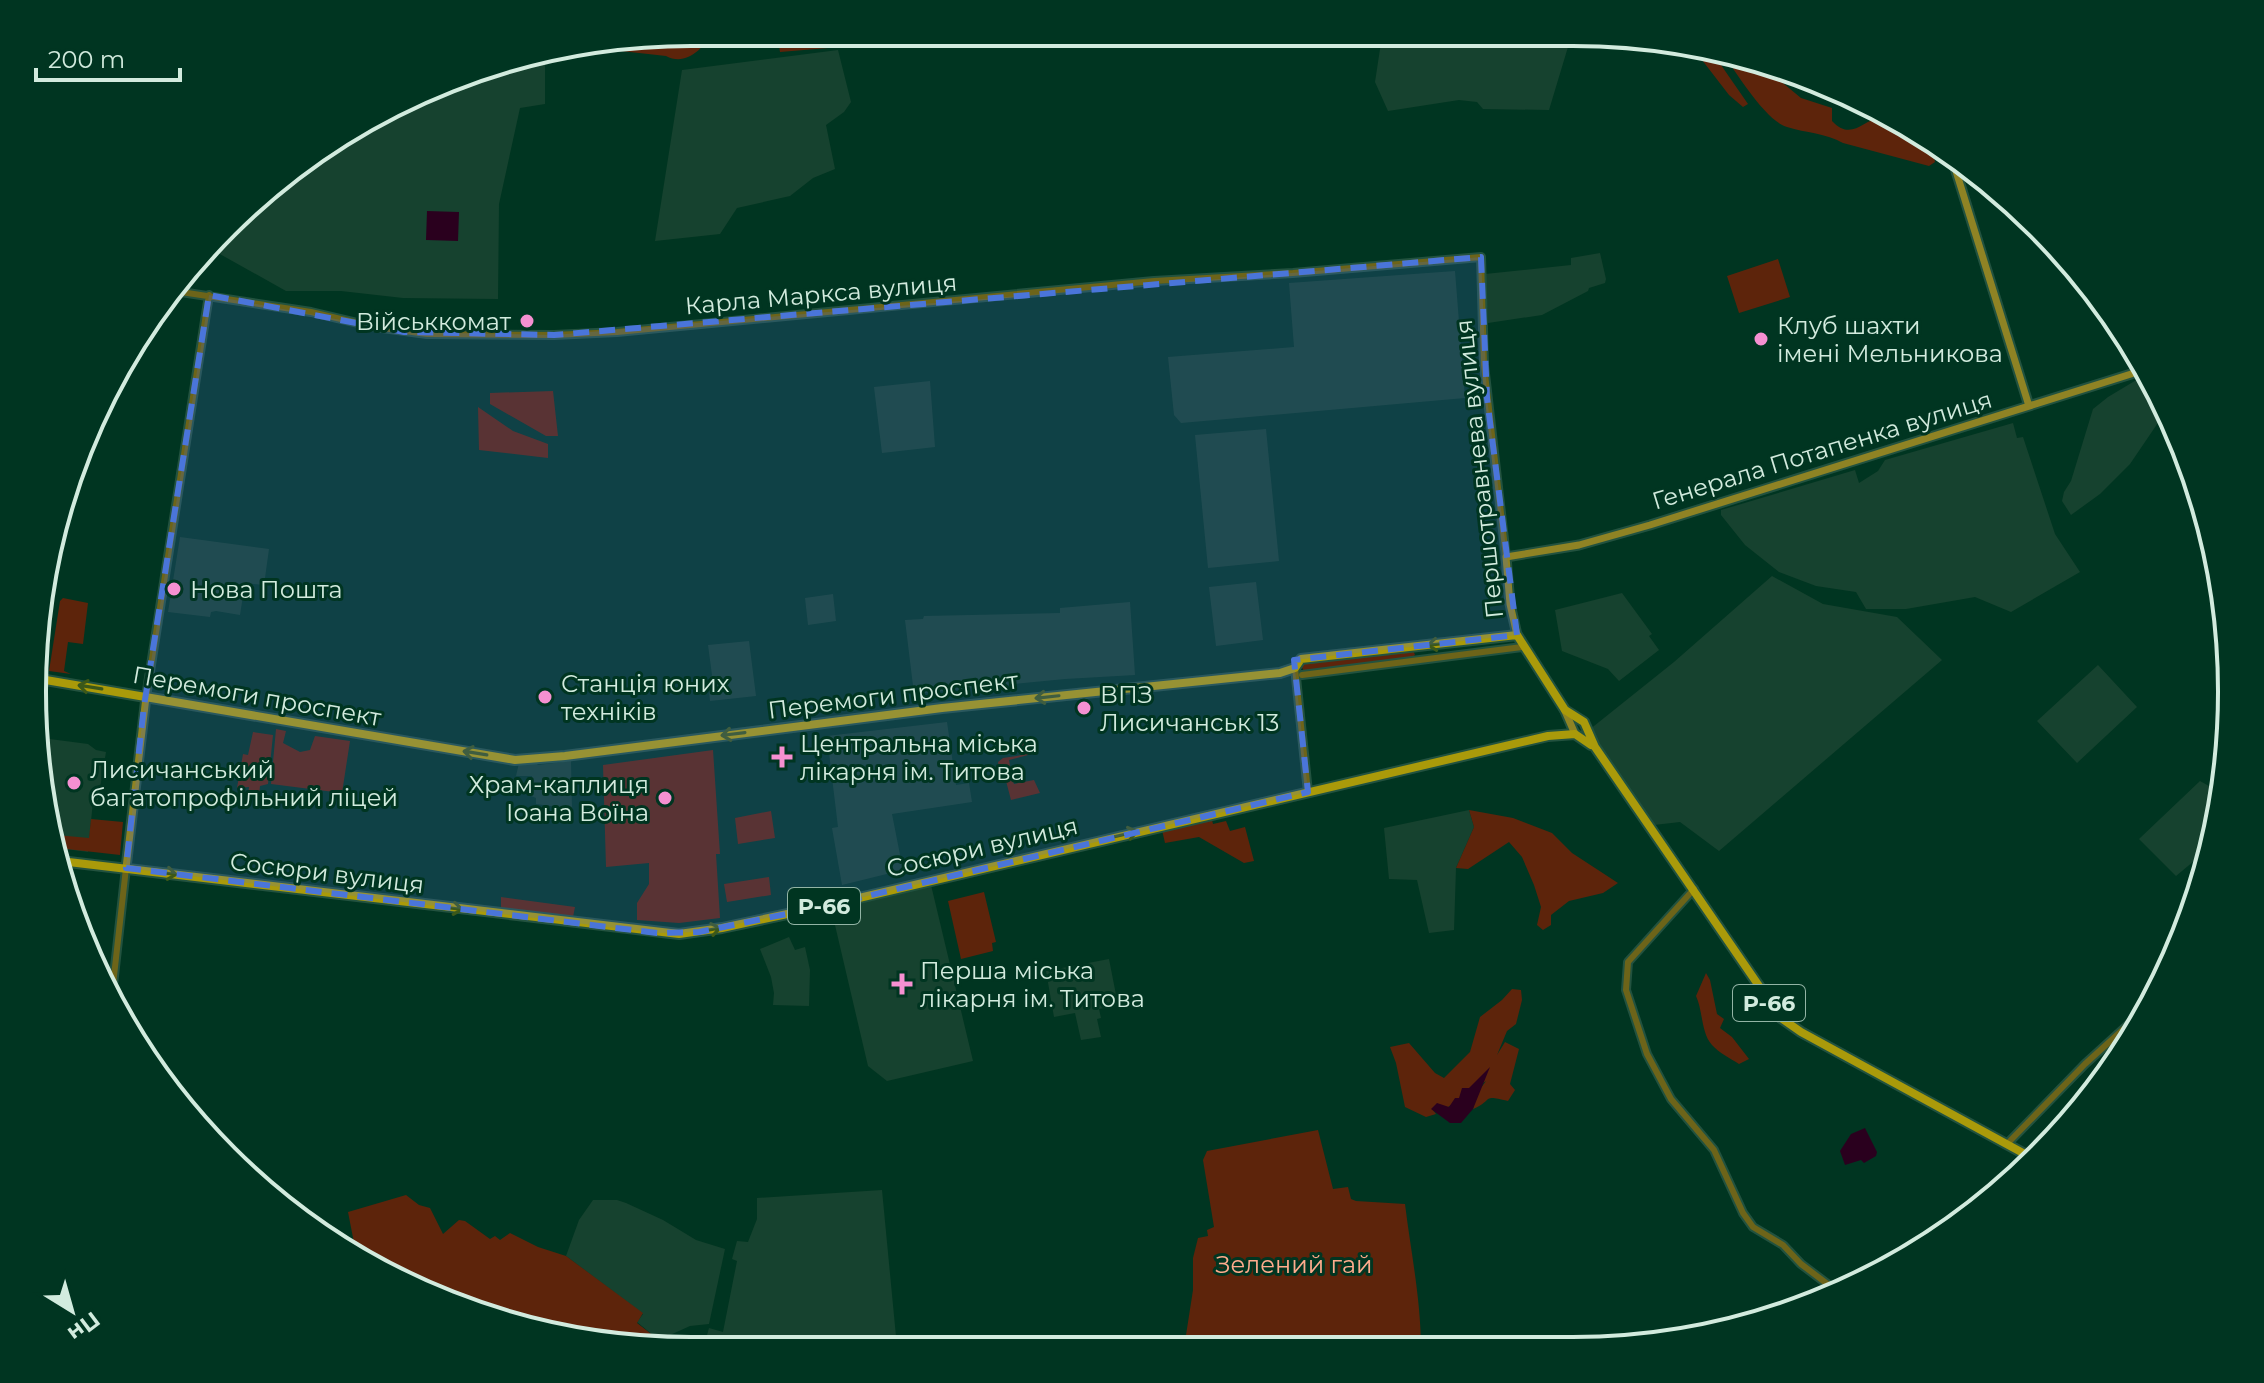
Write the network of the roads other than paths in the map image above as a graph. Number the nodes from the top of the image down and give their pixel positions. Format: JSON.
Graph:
{"nodes":[{"id":1,"x":1957,"y":173,"type":"edge"},
{"id":2,"x":1481,"y":257,"type":"joint"},
{"id":3,"x":185,"y":292,"type":"edge"},
{"id":4,"x":209,"y":295,"type":"junction"},
{"id":5,"x":2134,"y":373,"type":"edge"},
{"id":6,"x":2029,"y":406,"type":"junction"},
{"id":7,"x":1506,"y":557,"type":"junction"},
{"id":8,"x":1517,"y":635,"type":"junction"},
{"id":9,"x":1522,"y":647,"type":"junction"},
{"id":10,"x":1295,"y":668,"type":"junction"},
{"id":11,"x":1302,"y":675,"type":"junction"},
{"id":12,"x":46,"y":680,"type":"edge"},
{"id":13,"x":1296,"y":684,"type":"junction"},
{"id":14,"x":146,"y":697,"type":"junction"},
{"id":15,"x":1578,"y":728,"type":"junction"},
{"id":16,"x":1308,"y":792,"type":"junction"},
{"id":17,"x":69,"y":862,"type":"edge"},
{"id":18,"x":126,"y":868,"type":"junction"},
{"id":19,"x":1694,"y":889,"type":"junction"},
{"id":20,"x":114,"y":978,"type":"edge"},
{"id":21,"x":2121,"y":1031,"type":"edge"},
{"id":22,"x":2007,"y":1144,"type":"junction"},
{"id":23,"x":2023,"y":1153,"type":"edge"},
{"id":24,"x":1828,"y":1284,"type":"edge"}],
"edges":[{"from":1,"to":6,"type":"main road"},
{"from":2,"to":4,"type":"street","name":"Карла Маркса вулиця"},
{"from":2,"to":7,"type":"street","name":"Першотравнева вулиця"},
{"from":3,"to":4,"type":"street","name":"Карла Маркса вулиця"},
{"from":4,"to":14,"type":"street"},
{"from":5,"to":6,"type":"main road","name":"Генерала Потапенка вулиця"},
{"from":6,"to":7,"type":"main road","name":"Генерала Потапенка вулиця"},
{"from":7,"to":8,"type":"main road","name":"Першотравнева вулиця"},
{"from":8,"to":9,"type":"main road","name":"Першотравнева вулиця","number":"Р-66"},
{"from":8,"to":10,"type":"main road","name":"Перемоги проспект","one_way":true},
{"from":9,"to":11,"type":"street"},
{"from":9,"to":15,"type":"main road","name":"Першотравнева вулиця","number":"Р-66"},
{"from":10,"to":11,"type":"street"},
{"from":10,"to":13,"type":"street"},
{"from":10,"to":14,"type":"main road","name":"Перемоги проспект","one_way":true},
{"from":11,"to":13,"type":"street"},
{"from":14,"to":12,"type":"main road","name":"Перемоги проспект","one_way":true},
{"from":13,"to":16,"type":"street"},
{"from":14,"to":18,"type":"main road"},
{"from":15,"to":16,"type":"main road","name":"Сосюри вулиця","number":"Р-66"},
{"from":15,"to":19,"type":"main road","name":"Першотравнева вулиця","number":"Р-66"},
{"from":18,"to":16,"type":"main road","name":"Сосюри вулиця","number":"Р-66","one_way":true},
{"from":17,"to":18,"type":"main road","name":"Сосюри вулиця","number":"Р-66"},
{"from":18,"to":20,"type":"street"},
{"from":19,"to":22,"type":"main road","name":"Першотравнева вулиця","number":"Р-66"},
{"from":19,"to":24,"type":"street"},
{"from":21,"to":22,"type":"street"},
{"from":22,"to":23,"type":"main road","name":"Першотравнева вулиця","number":"Р-66"}]}
